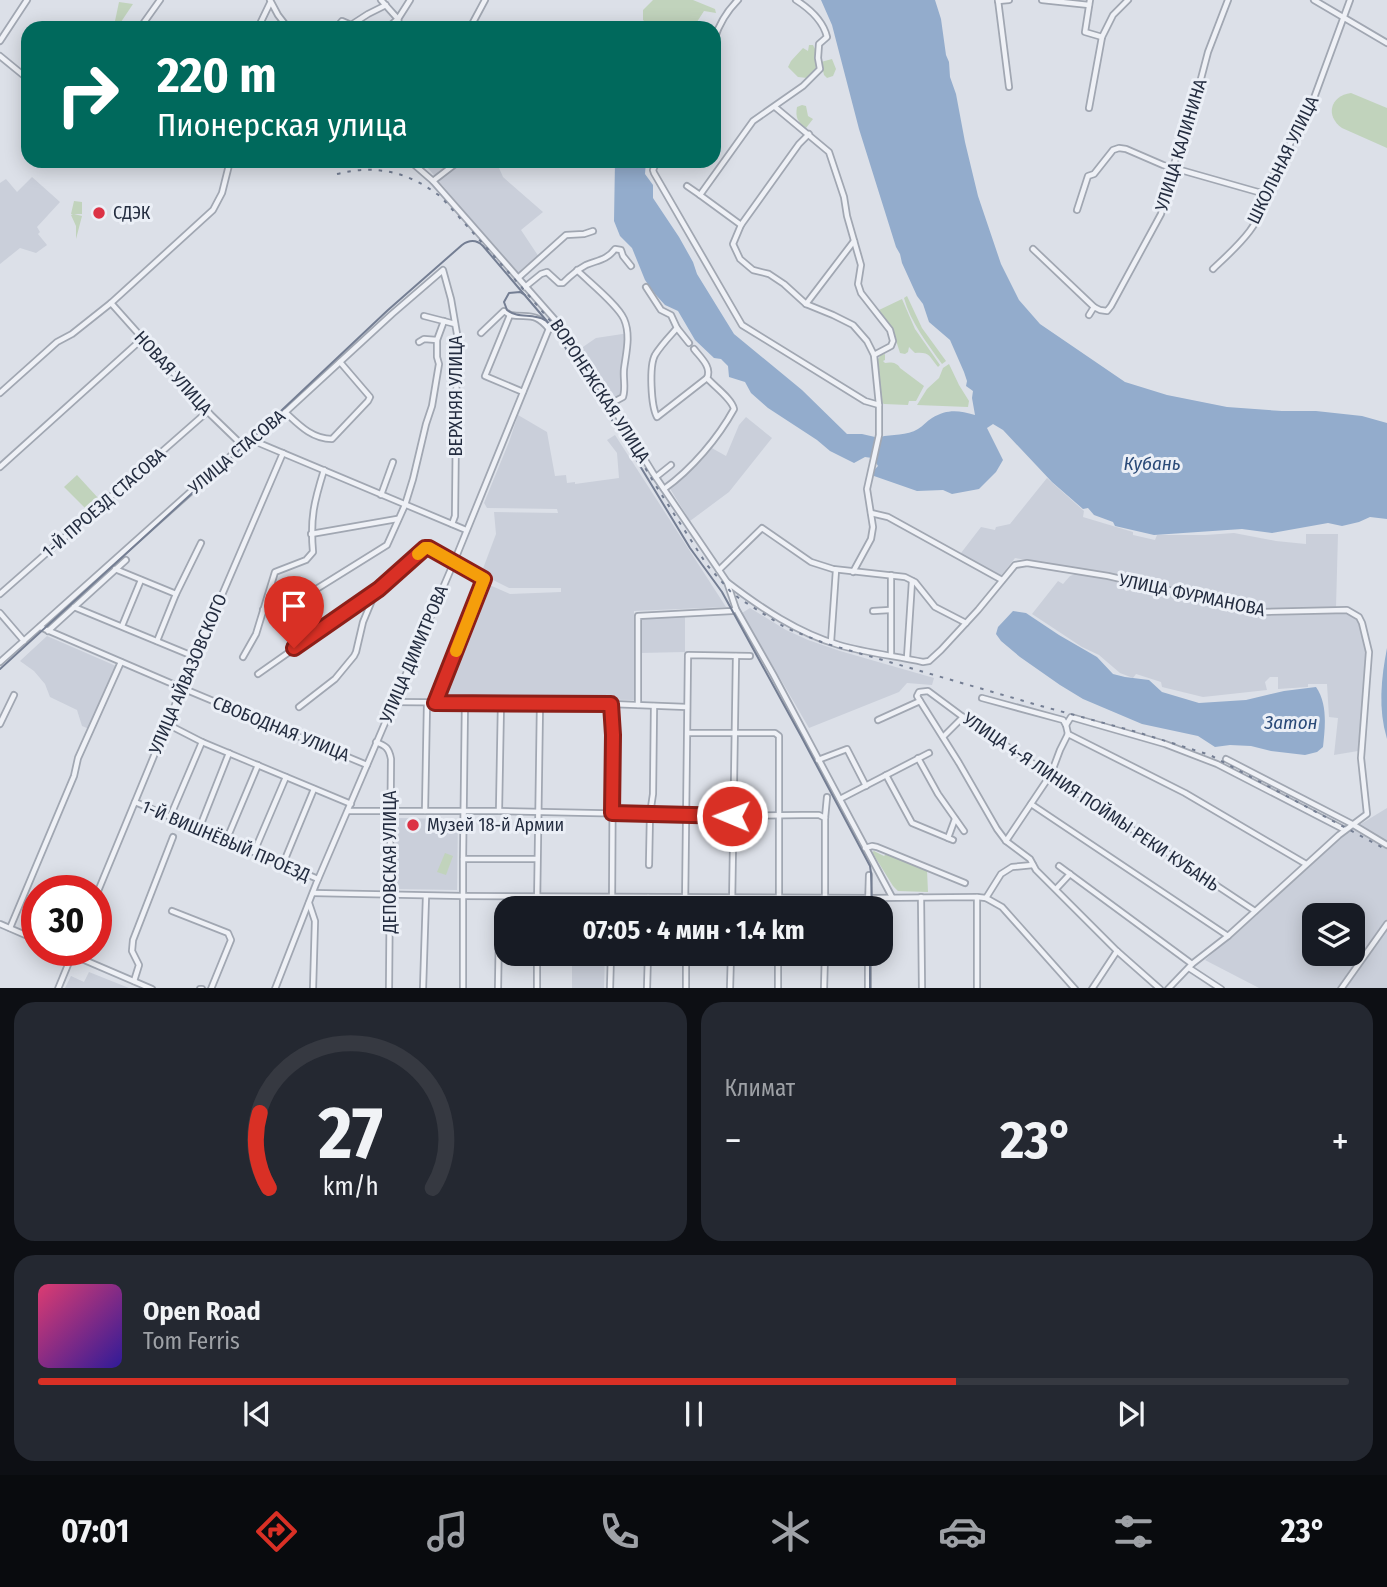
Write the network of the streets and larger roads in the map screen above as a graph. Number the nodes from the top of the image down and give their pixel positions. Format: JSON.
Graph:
{"nodes":[{"id":1,"x":27,"y":0,"type":"edge"},
{"id":2,"x":160,"y":0,"type":"edge"},
{"id":3,"x":381,"y":0,"type":"edge"},
{"id":4,"x":410,"y":0,"type":"edge"},
{"id":5,"x":485,"y":0,"type":"edge"},
{"id":6,"x":738,"y":0,"type":"edge"},
{"id":7,"x":796,"y":0,"type":"edge"},
{"id":8,"x":1009,"y":0,"type":"edge"},
{"id":9,"x":1042,"y":0,"type":"edge"},
{"id":10,"x":1128,"y":0,"type":"edge"},
{"id":11,"x":1228,"y":0,"type":"edge"},
{"id":12,"x":1314,"y":0,"type":"edge"},
{"id":13,"x":1350,"y":0,"type":"edge"},
{"id":14,"x":270,"y":1,"type":"edge"},
{"id":15,"x":998,"y":1,"type":"edge"},
{"id":16,"x":1090,"y":3,"type":"edge"},
{"id":17,"x":386,"y":5,"type":"junction"},
{"id":18,"x":1344,"y":16,"type":"junction"},
{"id":19,"x":398,"y":19,"type":"junction"},
{"id":20,"x":144,"y":21,"type":"edge"},
{"id":21,"x":261,"y":21,"type":"edge"},
{"id":22,"x":283,"y":21,"type":"edge"},
{"id":23,"x":357,"y":21,"type":"edge"},
{"id":24,"x":396,"y":21,"type":"edge"},
{"id":25,"x":474,"y":21,"type":"edge"},
{"id":26,"x":721,"y":22,"type":"edge"},
{"id":27,"x":1102,"y":37,"type":"junction"},
{"id":28,"x":0,"y":41,"type":"edge"},
{"id":29,"x":1387,"y":43,"type":"edge"},
{"id":30,"x":0,"y":56,"type":"edge"},
{"id":31,"x":21,"y":73,"type":"edge"},
{"id":32,"x":1009,"y":87,"type":"dead end"},
{"id":33,"x":775,"y":107,"type":"junction"},
{"id":34,"x":1089,"y":108,"type":"dead end"},
{"id":35,"x":809,"y":134,"type":"junction"},
{"id":36,"x":721,"y":166,"type":"edge"},
{"id":37,"x":1173,"y":167,"type":"junction"},
{"id":38,"x":228,"y":168,"type":"edge"},
{"id":39,"x":420,"y":168,"type":"edge"},
{"id":40,"x":450,"y":168,"type":"edge"},
{"id":41,"x":654,"y":168,"type":"edge"},
{"id":42,"x":719,"y":168,"type":"edge"},
{"id":43,"x":433,"y":181,"type":"junction"},
{"id":44,"x":687,"y":186,"type":"dead end"},
{"id":45,"x":1265,"y":192,"type":"junction"},
{"id":46,"x":700,"y":195,"type":"junction"},
{"id":47,"x":1077,"y":210,"type":"dead end"},
{"id":48,"x":741,"y":225,"type":"junction"},
{"id":49,"x":593,"y":231,"type":"dead end"},
{"id":50,"x":854,"y":241,"type":"junction"},
{"id":51,"x":1033,"y":249,"type":"dead end"},
{"id":52,"x":631,"y":266,"type":"dead end"},
{"id":53,"x":1213,"y":269,"type":"dead end"},
{"id":54,"x":443,"y":270,"type":"joint"},
{"id":55,"x":577,"y":270,"type":"junction"},
{"id":56,"x":518,"y":278,"type":"junction"},
{"id":57,"x":526,"y":287,"type":"junction"},
{"id":58,"x":646,"y":287,"type":"dead end"},
{"id":59,"x":806,"y":304,"type":"junction"},
{"id":60,"x":109,"y":305,"type":"junction"},
{"id":61,"x":1094,"y":307,"type":"junction"},
{"id":62,"x":1089,"y":315,"type":"dead end"},
{"id":63,"x":424,"y":316,"type":"dead end"},
{"id":64,"x":510,"y":316,"type":"junction"},
{"id":65,"x":444,"y":321,"type":"junction"},
{"id":66,"x":556,"y":321,"type":"junction"},
{"id":67,"x":455,"y":324,"type":"junction"},
{"id":68,"x":677,"y":328,"type":"junction"},
{"id":69,"x":549,"y":329,"type":"junction"},
{"id":70,"x":481,"y":333,"type":"dead end"},
{"id":71,"x":142,"y":339,"type":"junction"},
{"id":72,"x":437,"y":340,"type":"junction"},
{"id":73,"x":419,"y":342,"type":"dead end"},
{"id":74,"x":689,"y":343,"type":"dead end"},
{"id":75,"x":694,"y":349,"type":"dead end"},
{"id":76,"x":874,"y":355,"type":"junction"},
{"id":77,"x":340,"y":362,"type":"junction"},
{"id":78,"x":707,"y":378,"type":"junction"},
{"id":79,"x":523,"y":392,"type":"junction"},
{"id":80,"x":0,"y":393,"type":"edge"},
{"id":81,"x":610,"y":404,"type":"junction"},
{"id":82,"x":879,"y":405,"type":"junction"},
{"id":83,"x":207,"y":412,"type":"junction"},
{"id":84,"x":285,"y":412,"type":"junction"},
{"id":85,"x":254,"y":442,"type":"junction"},
{"id":86,"x":241,"y":444,"type":"junction"},
{"id":87,"x":283,"y":453,"type":"junction"},
{"id":88,"x":393,"y":462,"type":"dead end"},
{"id":89,"x":671,"y":465,"type":"dead end"},
{"id":90,"x":0,"y":467,"type":"edge"},
{"id":91,"x":324,"y":470,"type":"junction"},
{"id":92,"x":656,"y":477,"type":"junction"},
{"id":93,"x":664,"y":489,"type":"junction"},
{"id":94,"x":381,"y":495,"type":"junction"},
{"id":95,"x":405,"y":505,"type":"junction"},
{"id":96,"x":871,"y":513,"type":"junction"},
{"id":97,"x":397,"y":518,"type":"junction"},
{"id":98,"x":452,"y":524,"type":"junction"},
{"id":99,"x":466,"y":530,"type":"junction"},
{"id":100,"x":311,"y":534,"type":"junction"},
{"id":101,"x":201,"y":543,"type":"dead end"},
{"id":102,"x":125,"y":560,"type":"dead end"},
{"id":103,"x":454,"y":562,"type":"junction"},
{"id":104,"x":115,"y":569,"type":"junction"},
{"id":105,"x":719,"y":570,"type":"junction"},
{"id":106,"x":836,"y":570,"type":"junction"},
{"id":107,"x":853,"y":572,"type":"junction"},
{"id":108,"x":891,"y":575,"type":"junction"},
{"id":109,"x":141,"y":580,"type":"junction"},
{"id":110,"x":1002,"y":580,"type":"junction"},
{"id":111,"x":912,"y":581,"type":"junction"},
{"id":112,"x":727,"y":582,"type":"junction"},
{"id":113,"x":373,"y":593,"type":"junction"},
{"id":114,"x":0,"y":594,"type":"edge"},
{"id":115,"x":176,"y":594,"type":"junction"},
{"id":116,"x":74,"y":607,"type":"junction"},
{"id":117,"x":736,"y":609,"type":"junction"},
{"id":118,"x":262,"y":610,"type":"junction"},
{"id":119,"x":890,"y":610,"type":"junction"},
{"id":120,"x":873,"y":611,"type":"dead end"},
{"id":121,"x":0,"y":614,"type":"edge"},
{"id":122,"x":966,"y":623,"type":"junction"},
{"id":123,"x":122,"y":626,"type":"junction"},
{"id":124,"x":40,"y":627,"type":"junction"},
{"id":125,"x":48,"y":631,"type":"junction"},
{"id":126,"x":24,"y":641,"type":"junction"},
{"id":127,"x":157,"y":641,"type":"junction"},
{"id":128,"x":831,"y":642,"type":"junction"},
{"id":129,"x":891,"y":655,"type":"junction"},
{"id":130,"x":736,"y":656,"type":"junction"},
{"id":131,"x":750,"y":656,"type":"dead end"},
{"id":132,"x":195,"y":657,"type":"junction"},
{"id":133,"x":243,"y":657,"type":"dead end"},
{"id":134,"x":907,"y":658,"type":"junction"},
{"id":135,"x":0,"y":662,"type":"edge"},
{"id":136,"x":121,"y":662,"type":"junction"},
{"id":137,"x":258,"y":674,"type":"dead end"},
{"id":138,"x":182,"y":688,"type":"junction"},
{"id":139,"x":14,"y":695,"type":"dead end"},
{"id":140,"x":982,"y":698,"type":"dead end"},
{"id":141,"x":920,"y":701,"type":"junction"},
{"id":142,"x":393,"y":702,"type":"junction"},
{"id":143,"x":465,"y":702,"type":"junction"},
{"id":144,"x":427,"y":703,"type":"junction"},
{"id":145,"x":435,"y":703,"type":"junction"},
{"id":146,"x":501,"y":703,"type":"junction"},
{"id":147,"x":540,"y":704,"type":"junction"},
{"id":148,"x":611,"y":704,"type":"junction"},
{"id":149,"x":638,"y":705,"type":"junction"},
{"id":150,"x":654,"y":706,"type":"junction"},
{"id":151,"x":299,"y":707,"type":"dead end"},
{"id":152,"x":687,"y":707,"type":"junction"},
{"id":153,"x":963,"y":717,"type":"junction"},
{"id":154,"x":878,"y":720,"type":"dead end"},
{"id":155,"x":0,"y":724,"type":"edge"},
{"id":156,"x":167,"y":724,"type":"junction"},
{"id":157,"x":1066,"y":725,"type":"junction"},
{"id":158,"x":688,"y":733,"type":"junction"},
{"id":159,"x":734,"y":734,"type":"junction"},
{"id":160,"x":1068,"y":734,"type":"junction"},
{"id":161,"x":943,"y":737,"type":"junction"},
{"id":162,"x":202,"y":742,"type":"junction"},
{"id":163,"x":376,"y":742,"type":"junction"},
{"id":164,"x":229,"y":753,"type":"junction"},
{"id":165,"x":929,"y":753,"type":"dead end"},
{"id":166,"x":918,"y":758,"type":"junction"},
{"id":167,"x":1226,"y":759,"type":"dead end"},
{"id":168,"x":818,"y":760,"type":"junction"},
{"id":169,"x":258,"y":765,"type":"junction"},
{"id":170,"x":367,"y":765,"type":"junction"},
{"id":171,"x":1051,"y":774,"type":"junction"},
{"id":172,"x":886,"y":775,"type":"junction"},
{"id":173,"x":286,"y":778,"type":"junction"},
{"id":174,"x":866,"y":786,"type":"junction"},
{"id":175,"x":314,"y":789,"type":"junction"},
{"id":176,"x":827,"y":797,"type":"dead end"},
{"id":177,"x":839,"y":799,"type":"junction"},
{"id":178,"x":135,"y":802,"type":"junction"},
{"id":179,"x":351,"y":804,"type":"junction"},
{"id":180,"x":1031,"y":804,"type":"junction"},
{"id":181,"x":348,"y":811,"type":"junction"},
{"id":182,"x":425,"y":811,"type":"junction"},
{"id":183,"x":463,"y":811,"type":"junction"},
{"id":184,"x":499,"y":811,"type":"junction"},
{"id":185,"x":389,"y":812,"type":"junction"},
{"id":186,"x":538,"y":812,"type":"junction"},
{"id":187,"x":612,"y":813,"type":"junction"},
{"id":188,"x":650,"y":814,"type":"junction"},
{"id":189,"x":687,"y":815,"type":"junction"},
{"id":190,"x":732,"y":816,"type":"junction"},
{"id":191,"x":780,"y":816,"type":"junction"},
{"id":192,"x":170,"y":817,"type":"junction"},
{"id":193,"x":825,"y":818,"type":"junction"},
{"id":194,"x":955,"y":819,"type":"junction"},
{"id":195,"x":1352,"y":824,"type":"junction"},
{"id":196,"x":199,"y":829,"type":"junction"},
{"id":197,"x":1345,"y":830,"type":"junction"},
{"id":198,"x":964,"y":831,"type":"dead end"},
{"id":199,"x":173,"y":836,"type":"dead end"},
{"id":200,"x":226,"y":841,"type":"junction"},
{"id":201,"x":1006,"y":841,"type":"junction"},
{"id":202,"x":1387,"y":845,"type":"edge"},
{"id":203,"x":865,"y":848,"type":"junction"},
{"id":204,"x":254,"y":852,"type":"junction"},
{"id":205,"x":463,"y":859,"type":"junction"},
{"id":206,"x":537,"y":859,"type":"junction"},
{"id":207,"x":283,"y":864,"type":"junction"},
{"id":208,"x":1033,"y":864,"type":"junction"},
{"id":209,"x":1306,"y":864,"type":"junction"},
{"id":210,"x":649,"y":866,"type":"dead end"},
{"id":211,"x":1059,"y":866,"type":"dead end"},
{"id":212,"x":1070,"y":874,"type":"junction"},
{"id":213,"x":105,"y":875,"type":"edge"},
{"id":214,"x":869,"y":875,"type":"dead end"},
{"id":215,"x":318,"y":879,"type":"junction"},
{"id":216,"x":965,"y":883,"type":"dead end"},
{"id":217,"x":1056,"y":889,"type":"junction"},
{"id":218,"x":313,"y":893,"type":"junction"},
{"id":219,"x":389,"y":896,"type":"junction"},
{"id":220,"x":426,"y":896,"type":"junction"},
{"id":221,"x":463,"y":896,"type":"junction"},
{"id":222,"x":494,"y":896,"type":"edge"},
{"id":223,"x":537,"y":896,"type":"edge"},
{"id":224,"x":612,"y":896,"type":"edge"},
{"id":225,"x":685,"y":896,"type":"edge"},
{"id":226,"x":733,"y":896,"type":"edge"},
{"id":227,"x":779,"y":896,"type":"edge"},
{"id":228,"x":825,"y":896,"type":"edge"},
{"id":229,"x":869,"y":896,"type":"edge"},
{"id":230,"x":891,"y":896,"type":"edge"},
{"id":231,"x":893,"y":897,"type":"edge"},
{"id":232,"x":921,"y":897,"type":"junction"},
{"id":233,"x":977,"y":897,"type":"junction"},
{"id":234,"x":986,"y":898,"type":"junction"},
{"id":235,"x":309,"y":902,"type":"junction"},
{"id":236,"x":172,"y":911,"type":"dead end"},
{"id":237,"x":1255,"y":911,"type":"junction"},
{"id":238,"x":0,"y":924,"type":"edge"},
{"id":239,"x":1387,"y":924,"type":"edge"},
{"id":240,"x":10,"y":928,"type":"junction"},
{"id":241,"x":21,"y":933,"type":"edge"},
{"id":242,"x":1228,"y":936,"type":"junction"},
{"id":243,"x":1117,"y":951,"type":"junction"},
{"id":244,"x":68,"y":966,"type":"edge"},
{"id":245,"x":101,"y":966,"type":"edge"},
{"id":246,"x":498,"y":966,"type":"edge"},
{"id":247,"x":537,"y":966,"type":"edge"},
{"id":248,"x":611,"y":966,"type":"edge"},
{"id":249,"x":648,"y":966,"type":"edge"},
{"id":250,"x":685,"y":966,"type":"edge"},
{"id":251,"x":731,"y":966,"type":"edge"},
{"id":252,"x":778,"y":966,"type":"edge"},
{"id":253,"x":825,"y":966,"type":"edge"},
{"id":254,"x":868,"y":966,"type":"edge"},
{"id":255,"x":1191,"y":966,"type":"junction"},
{"id":256,"x":134,"y":981,"type":"junction"},
{"id":257,"x":58,"y":988,"type":"edge"},
{"id":258,"x":150,"y":988,"type":"edge"},
{"id":259,"x":211,"y":988,"type":"edge"},
{"id":260,"x":275,"y":988,"type":"edge"},
{"id":261,"x":313,"y":988,"type":"edge"},
{"id":262,"x":389,"y":988,"type":"edge"},
{"id":263,"x":423,"y":988,"type":"edge"},
{"id":264,"x":463,"y":988,"type":"edge"},
{"id":265,"x":498,"y":988,"type":"edge"},
{"id":266,"x":537,"y":988,"type":"edge"},
{"id":267,"x":610,"y":988,"type":"edge"},
{"id":268,"x":647,"y":988,"type":"edge"},
{"id":269,"x":686,"y":988,"type":"edge"},
{"id":270,"x":730,"y":988,"type":"edge"},
{"id":271,"x":778,"y":988,"type":"edge"},
{"id":272,"x":824,"y":988,"type":"edge"},
{"id":273,"x":868,"y":988,"type":"edge"},
{"id":274,"x":922,"y":988,"type":"edge"},
{"id":275,"x":977,"y":988,"type":"edge"},
{"id":276,"x":1074,"y":988,"type":"edge"},
{"id":277,"x":1093,"y":988,"type":"edge"},
{"id":278,"x":1159,"y":988,"type":"edge"},
{"id":279,"x":1169,"y":988,"type":"edge"},
{"id":280,"x":1220,"y":988,"type":"edge"},
{"id":281,"x":1342,"y":988,"type":"edge"}],
"edges":[{"from":1,"to":28,"type":"street"},
{"from":2,"to":20,"type":"street"},
{"from":3,"to":17,"type":"street"},
{"from":4,"to":19,"type":"street"},
{"from":5,"to":25,"type":"street"},
{"from":6,"to":26,"type":"street"},
{"from":7,"to":33,"type":"street"},
{"from":8,"to":15,"type":"street"},
{"from":9,"to":16,"type":"street"},
{"from":10,"to":27,"type":"street"},
{"from":11,"to":37,"type":"street","name":"УЛИЦА КАЛИНИНА"},
{"from":12,"to":18,"type":"street"},
{"from":13,"to":18,"type":"street","name":"ШКОЛЬНАЯ УЛИЦА"},
{"from":14,"to":21,"type":"street"},
{"from":14,"to":22,"type":"street"},
{"from":15,"to":32,"type":"street"},
{"from":16,"to":27,"type":"street"},
{"from":17,"to":19,"type":"street"},
{"from":17,"to":23,"type":"street"},
{"from":18,"to":29,"type":"street"},
{"from":18,"to":45,"type":"street","name":"ШКОЛЬНАЯ УЛИЦА"},
{"from":19,"to":24,"type":"street"},
{"from":27,"to":34,"type":"street"},
{"from":30,"to":31,"type":"street"},
{"from":33,"to":35,"type":"street"},
{"from":33,"to":36,"type":"street"},
{"from":35,"to":48,"type":"street"},
{"from":35,"to":50,"type":"street"},
{"from":37,"to":45,"type":"street"},
{"from":37,"to":47,"type":"street"},
{"from":37,"to":61,"type":"street","name":"УЛИЦА КАЛИНИНА"},
{"from":38,"to":60,"type":"street"},
{"from":39,"to":43,"type":"street","name":"ВОРОНЕЖСКАЯ УЛИЦА"},
{"from":40,"to":43,"type":"street"},
{"from":41,"to":82,"type":"street"},
{"from":42,"to":46,"type":"street"},
{"from":43,"to":56,"type":"street","name":"ВОРОНЕЖСКАЯ УЛИЦА"},
{"from":44,"to":46,"type":"street"},
{"from":45,"to":53,"type":"street","name":"ШКОЛЬНАЯ УЛИЦА"},
{"from":46,"to":48,"type":"street"},
{"from":48,"to":59,"type":"street"},
{"from":49,"to":56,"type":"street"},
{"from":50,"to":59,"type":"street"},
{"from":50,"to":76,"type":"street"},
{"from":51,"to":61,"type":"street"},
{"from":52,"to":55,"type":"street"},
{"from":54,"to":67,"type":"street","name":"ВЕРХНЯЯ УЛИЦА"},
{"from":54,"to":77,"type":"street","name":"УЛИЦА СТАСОВА"},
{"from":55,"to":57,"type":"street"},
{"from":55,"to":81,"type":"street"},
{"from":56,"to":57,"type":"street","name":"ВОРОНЕЖСКАЯ УЛИЦА"},
{"from":57,"to":66,"type":"street","name":"ВОРОНЕЖСКАЯ УЛИЦА"},
{"from":58,"to":68,"type":"street"},
{"from":59,"to":76,"type":"street"},
{"from":60,"to":71,"type":"street","name":"НОВАЯ УЛИЦА"},
{"from":60,"to":80,"type":"street"},
{"from":61,"to":62,"type":"street"},
{"from":63,"to":65,"type":"street"},
{"from":64,"to":69,"type":"street"},
{"from":64,"to":70,"type":"street"},
{"from":64,"to":79,"type":"street"},
{"from":65,"to":67,"type":"street"},
{"from":65,"to":72,"type":"street"},
{"from":66,"to":69,"type":"street","name":"УЛИЦА ДИМИТРОВА"},
{"from":66,"to":81,"type":"street","name":"ВОРОНЕЖСКАЯ УЛИЦА"},
{"from":67,"to":98,"type":"street","name":"ВЕРХНЯЯ УЛИЦА"},
{"from":68,"to":74,"type":"street"},
{"from":68,"to":78,"type":"street"},
{"from":69,"to":79,"type":"street","name":"УЛИЦА ДИМИТРОВА"},
{"from":71,"to":83,"type":"street","name":"НОВАЯ УЛИЦА"},
{"from":71,"to":90,"type":"street"},
{"from":72,"to":73,"type":"street"},
{"from":72,"to":95,"type":"street"},
{"from":75,"to":78,"type":"street"},
{"from":76,"to":82,"type":"street"},
{"from":77,"to":84,"type":"street","name":"УЛИЦА СТАСОВА"},
{"from":77,"to":84,"type":"street"},
{"from":78,"to":93,"type":"street"},
{"from":79,"to":99,"type":"street","name":"УЛИЦА ДИМИТРОВА"},
{"from":81,"to":92,"type":"street","name":"ВОРОНЕЖСКАЯ УЛИЦА"},
{"from":82,"to":96,"type":"street"},
{"from":83,"to":86,"type":"street","name":"НОВАЯ УЛИЦА"},
{"from":83,"to":114,"type":"street","name":"1-Й ПРОЕЗД СТАСОВА"},
{"from":84,"to":85,"type":"street","name":"УЛИЦА СТАСОВА"},
{"from":85,"to":86,"type":"street","name":"УЛИЦА СТАСОВА"},
{"from":85,"to":87,"type":"street"},
{"from":86,"to":124,"type":"street","name":"УЛИЦА СТАСОВА"},
{"from":87,"to":91,"type":"street"},
{"from":87,"to":132,"type":"street","name":"УЛИЦА АЙВАЗОВСКОГО"},
{"from":88,"to":94,"type":"street"},
{"from":89,"to":92,"type":"street"},
{"from":91,"to":94,"type":"street"},
{"from":91,"to":100,"type":"street"},
{"from":92,"to":93,"type":"street","name":"ВОРОНЕЖСКАЯ УЛИЦА"},
{"from":93,"to":105,"type":"street","name":"ВОРОНЕЖСКАЯ УЛИЦА"},
{"from":94,"to":95,"type":"street"},
{"from":95,"to":97,"type":"street"},
{"from":95,"to":98,"type":"street"},
{"from":96,"to":107,"type":"street"},
{"from":96,"to":110,"type":"street"},
{"from":97,"to":100,"type":"street"},
{"from":97,"to":118,"type":"street"},
{"from":98,"to":99,"type":"street"},
{"from":99,"to":103,"type":"street","name":"УЛИЦА ДИМИТРОВА"},
{"from":100,"to":118,"type":"street"},
{"from":101,"to":115,"type":"street"},
{"from":102,"to":104,"type":"street"},
{"from":103,"to":113,"type":"street"},
{"from":103,"to":142,"type":"street","name":"УЛИЦА ДИМИТРОВА"},
{"from":103,"to":145,"type":"street"},
{"from":104,"to":109,"type":"street"},
{"from":104,"to":116,"type":"street"},
{"from":105,"to":106,"type":"street"},
{"from":105,"to":112,"type":"street","name":"ВОРОНЕЖСКАЯ УЛИЦА"},
{"from":106,"to":107,"type":"street"},
{"from":106,"to":128,"type":"street"},
{"from":107,"to":108,"type":"street"},
{"from":108,"to":111,"type":"street"},
{"from":108,"to":119,"type":"street"},
{"from":109,"to":115,"type":"street"},
{"from":109,"to":123,"type":"street"},
{"from":110,"to":122,"type":"street","name":"УЛИЦА ФУРМАНОВА"},
{"from":110,"to":195,"type":"street","name":"УЛИЦА ФУРМАНОВА"},
{"from":111,"to":122,"type":"street"},
{"from":111,"to":134,"type":"street"},
{"from":112,"to":117,"type":"street","name":"ВОРОНЕЖСКАЯ УЛИЦА"},
{"from":112,"to":128,"type":"street"},
{"from":113,"to":137,"type":"street"},
{"from":113,"to":151,"type":"street"},
{"from":115,"to":127,"type":"street"},
{"from":116,"to":123,"type":"street"},
{"from":116,"to":125,"type":"street"},
{"from":117,"to":149,"type":"street"},
{"from":117,"to":168,"type":"street","name":"ВОРОНЕЖСКАЯ УЛИЦА"},
{"from":118,"to":133,"type":"street"},
{"from":119,"to":120,"type":"street"},
{"from":119,"to":129,"type":"street"},
{"from":121,"to":126,"type":"street"},
{"from":122,"to":134,"type":"street","name":"УЛИЦА ФУРМАНОВА"},
{"from":123,"to":127,"type":"street"},
{"from":124,"to":125,"type":"street","name":"СВОБОДНАЯ УЛИЦА"},
{"from":124,"to":126,"type":"street","name":"УЛИЦА СТАСОВА"},
{"from":125,"to":136,"type":"street","name":"СВОБОДНАЯ УЛИЦА"},
{"from":126,"to":135,"type":"street","name":"УЛИЦА СТАСОВА"},
{"from":127,"to":132,"type":"street"},
{"from":128,"to":129,"type":"street"},
{"from":129,"to":134,"type":"street"},
{"from":130,"to":131,"type":"street"},
{"from":130,"to":152,"type":"street"},
{"from":130,"to":159,"type":"street"},
{"from":132,"to":138,"type":"street","name":"УЛИЦА АЙВАЗОВСКОГО"},
{"from":136,"to":138,"type":"street","name":"СВОБОДНАЯ УЛИЦА"},
{"from":136,"to":240,"type":"street"},
{"from":138,"to":156,"type":"street","name":"УЛИЦА АЙВАЗОВСКОГО"},
{"from":138,"to":170,"type":"street","name":"СВОБОДНАЯ УЛИЦА"},
{"from":139,"to":155,"type":"street"},
{"from":140,"to":157,"type":"street"},
{"from":141,"to":153,"type":"street","name":"УЛИЦА 4-Я ЛИНИЯ ПОЙМЫ РЕКИ КУБАНЬ"},
{"from":141,"to":154,"type":"street"},
{"from":141,"to":161,"type":"street"},
{"from":142,"to":144,"type":"street"},
{"from":142,"to":163,"type":"street","name":"УЛИЦА ДИМИТРОВА"},
{"from":143,"to":145,"type":"street"},
{"from":143,"to":146,"type":"street"},
{"from":143,"to":183,"type":"street"},
{"from":144,"to":145,"type":"street"},
{"from":144,"to":182,"type":"street"},
{"from":146,"to":147,"type":"street"},
{"from":146,"to":184,"type":"street"},
{"from":147,"to":148,"type":"street"},
{"from":147,"to":186,"type":"street"},
{"from":148,"to":149,"type":"street"},
{"from":148,"to":187,"type":"street"},
{"from":149,"to":150,"type":"street"},
{"from":150,"to":152,"type":"street"},
{"from":150,"to":188,"type":"street"},
{"from":152,"to":158,"type":"street"},
{"from":153,"to":161,"type":"street"},
{"from":153,"to":171,"type":"street","name":"УЛИЦА 4-Я ЛИНИЯ ПОЙМЫ РЕКИ КУБАНЬ"},
{"from":156,"to":162,"type":"street"},
{"from":156,"to":178,"type":"street","name":"УЛИЦА АЙВАЗОВСКОГО"},
{"from":157,"to":160,"type":"street"},
{"from":157,"to":197,"type":"street"},
{"from":158,"to":159,"type":"street"},
{"from":158,"to":189,"type":"street"},
{"from":159,"to":190,"type":"street"},
{"from":159,"to":191,"type":"street"},
{"from":160,"to":171,"type":"street"},
{"from":160,"to":209,"type":"street"},
{"from":161,"to":201,"type":"street"},
{"from":162,"to":164,"type":"street"},
{"from":162,"to":192,"type":"street"},
{"from":163,"to":170,"type":"street","name":"УЛИЦА ДИМИТРОВА"},
{"from":163,"to":185,"type":"street","name":"ДЕПОВСКАЯ УЛИЦА"},
{"from":164,"to":169,"type":"street"},
{"from":164,"to":196,"type":"street"},
{"from":165,"to":166,"type":"street"},
{"from":166,"to":172,"type":"street"},
{"from":166,"to":194,"type":"street"},
{"from":167,"to":195,"type":"street"},
{"from":168,"to":174,"type":"street"},
{"from":168,"to":177,"type":"street","name":"ВОРОНЕЖСКАЯ УЛИЦА"},
{"from":169,"to":173,"type":"street"},
{"from":169,"to":200,"type":"street"},
{"from":170,"to":179,"type":"street","name":"УЛИЦА ДИМИТРОВА"},
{"from":171,"to":180,"type":"street"},
{"from":171,"to":237,"type":"street","name":"УЛИЦА 4-Я ЛИНИЯ ПОЙМЫ РЕКИ КУБАНЬ"},
{"from":172,"to":174,"type":"street"},
{"from":172,"to":194,"type":"street"},
{"from":173,"to":175,"type":"street"},
{"from":173,"to":204,"type":"street"},
{"from":174,"to":177,"type":"street"},
{"from":175,"to":179,"type":"street"},
{"from":175,"to":207,"type":"street"},
{"from":176,"to":193,"type":"street"},
{"from":177,"to":203,"type":"street","name":"ВОРОНЕЖСКАЯ УЛИЦА"},
{"from":178,"to":192,"type":"street","name":"1-Й ВИШНЁВЫЙ ПРОЕЗД"},
{"from":178,"to":213,"type":"street","name":"УЛИЦА АЙВАЗОВСКОГО"},
{"from":179,"to":181,"type":"street","name":"УЛИЦА ДИМИТРОВА"},
{"from":180,"to":201,"type":"street"},
{"from":180,"to":242,"type":"street"},
{"from":181,"to":185,"type":"street"},
{"from":181,"to":215,"type":"street","name":"УЛИЦА ДИМИТРОВА"},
{"from":182,"to":183,"type":"street"},
{"from":182,"to":185,"type":"street"},
{"from":183,"to":184,"type":"street"},
{"from":183,"to":205,"type":"street"},
{"from":184,"to":186,"type":"street"},
{"from":185,"to":219,"type":"street","name":"ДЕПОВСКАЯ УЛИЦА"},
{"from":186,"to":187,"type":"street"},
{"from":186,"to":206,"type":"street"},
{"from":187,"to":188,"type":"street"},
{"from":187,"to":224,"type":"street"},
{"from":188,"to":189,"type":"street"},
{"from":188,"to":210,"type":"street"},
{"from":189,"to":190,"type":"street"},
{"from":189,"to":225,"type":"street"},
{"from":190,"to":191,"type":"street"},
{"from":190,"to":226,"type":"street"},
{"from":191,"to":193,"type":"street"},
{"from":191,"to":227,"type":"street"},
{"from":192,"to":196,"type":"street","name":"1-Й ВИШНЁВЫЙ ПРОЕЗД"},
{"from":193,"to":228,"type":"street"},
{"from":194,"to":198,"type":"street"},
{"from":195,"to":197,"type":"street","name":"УЛИЦА ФУРМАНОВА"},
{"from":195,"to":202,"type":"street"},
{"from":196,"to":200,"type":"street","name":"1-Й ВИШНЁВЫЙ ПРОЕЗД"},
{"from":197,"to":209,"type":"street","name":"УЛИЦА ФУРМАНОВА"},
{"from":199,"to":256,"type":"street"},
{"from":200,"to":204,"type":"street","name":"1-Й ВИШНЁВЫЙ ПРОЕЗД"},
{"from":201,"to":208,"type":"street"},
{"from":203,"to":216,"type":"street"},
{"from":203,"to":230,"type":"street","name":"ВОРОНЕЖСКАЯ УЛИЦА"},
{"from":204,"to":207,"type":"street","name":"1-Й ВИШНЁВЫЙ ПРОЕЗД"},
{"from":205,"to":206,"type":"street"},
{"from":205,"to":221,"type":"street"},
{"from":206,"to":223,"type":"street"},
{"from":207,"to":215,"type":"street","name":"1-Й ВИШНЁВЫЙ ПРОЕЗД"},
{"from":208,"to":217,"type":"street"},
{"from":208,"to":234,"type":"street"},
{"from":209,"to":237,"type":"street","name":"УЛИЦА ФУРМАНОВА"},
{"from":211,"to":212,"type":"street"},
{"from":212,"to":217,"type":"street"},
{"from":212,"to":255,"type":"street"},
{"from":214,"to":229,"type":"street"},
{"from":215,"to":218,"type":"street","name":"УЛИЦА ДИМИТРОВА"},
{"from":217,"to":243,"type":"street"},
{"from":218,"to":219,"type":"street"},
{"from":218,"to":235,"type":"street","name":"УЛИЦА ДИМИТРОВА"},
{"from":219,"to":220,"type":"street"},
{"from":219,"to":262,"type":"street","name":"ДЕПОВСКАЯ УЛИЦА"},
{"from":220,"to":221,"type":"street"},
{"from":220,"to":263,"type":"street"},
{"from":221,"to":222,"type":"street"},
{"from":221,"to":264,"type":"street"},
{"from":231,"to":232,"type":"street"},
{"from":232,"to":233,"type":"street"},
{"from":232,"to":274,"type":"street"},
{"from":233,"to":234,"type":"street"},
{"from":233,"to":275,"type":"street"},
{"from":234,"to":276,"type":"street"},
{"from":235,"to":260,"type":"street","name":"УЛИЦА ДИМИТРОВА"},
{"from":235,"to":261,"type":"street"},
{"from":236,"to":259,"type":"street"},
{"from":237,"to":242,"type":"street","name":"УЛИЦА ФУРМАНОВА"},
{"from":238,"to":240,"type":"street"},
{"from":239,"to":281,"type":"street"},
{"from":240,"to":241,"type":"street"},
{"from":242,"to":255,"type":"street","name":"УЛИЦА ФУРМАНОВА"},
{"from":243,"to":277,"type":"street"},
{"from":243,"to":278,"type":"street"},
{"from":244,"to":257,"type":"street"},
{"from":245,"to":256,"type":"street"},
{"from":246,"to":265,"type":"street"},
{"from":247,"to":266,"type":"street"},
{"from":248,"to":267,"type":"street"},
{"from":249,"to":268,"type":"street"},
{"from":250,"to":269,"type":"street"},
{"from":251,"to":270,"type":"street"},
{"from":252,"to":271,"type":"street"},
{"from":253,"to":272,"type":"street"},
{"from":254,"to":273,"type":"street"},
{"from":255,"to":279,"type":"street","name":"УЛИЦА ФУРМАНОВА"},
{"from":255,"to":280,"type":"street"},
{"from":256,"to":258,"type":"street"}]}
